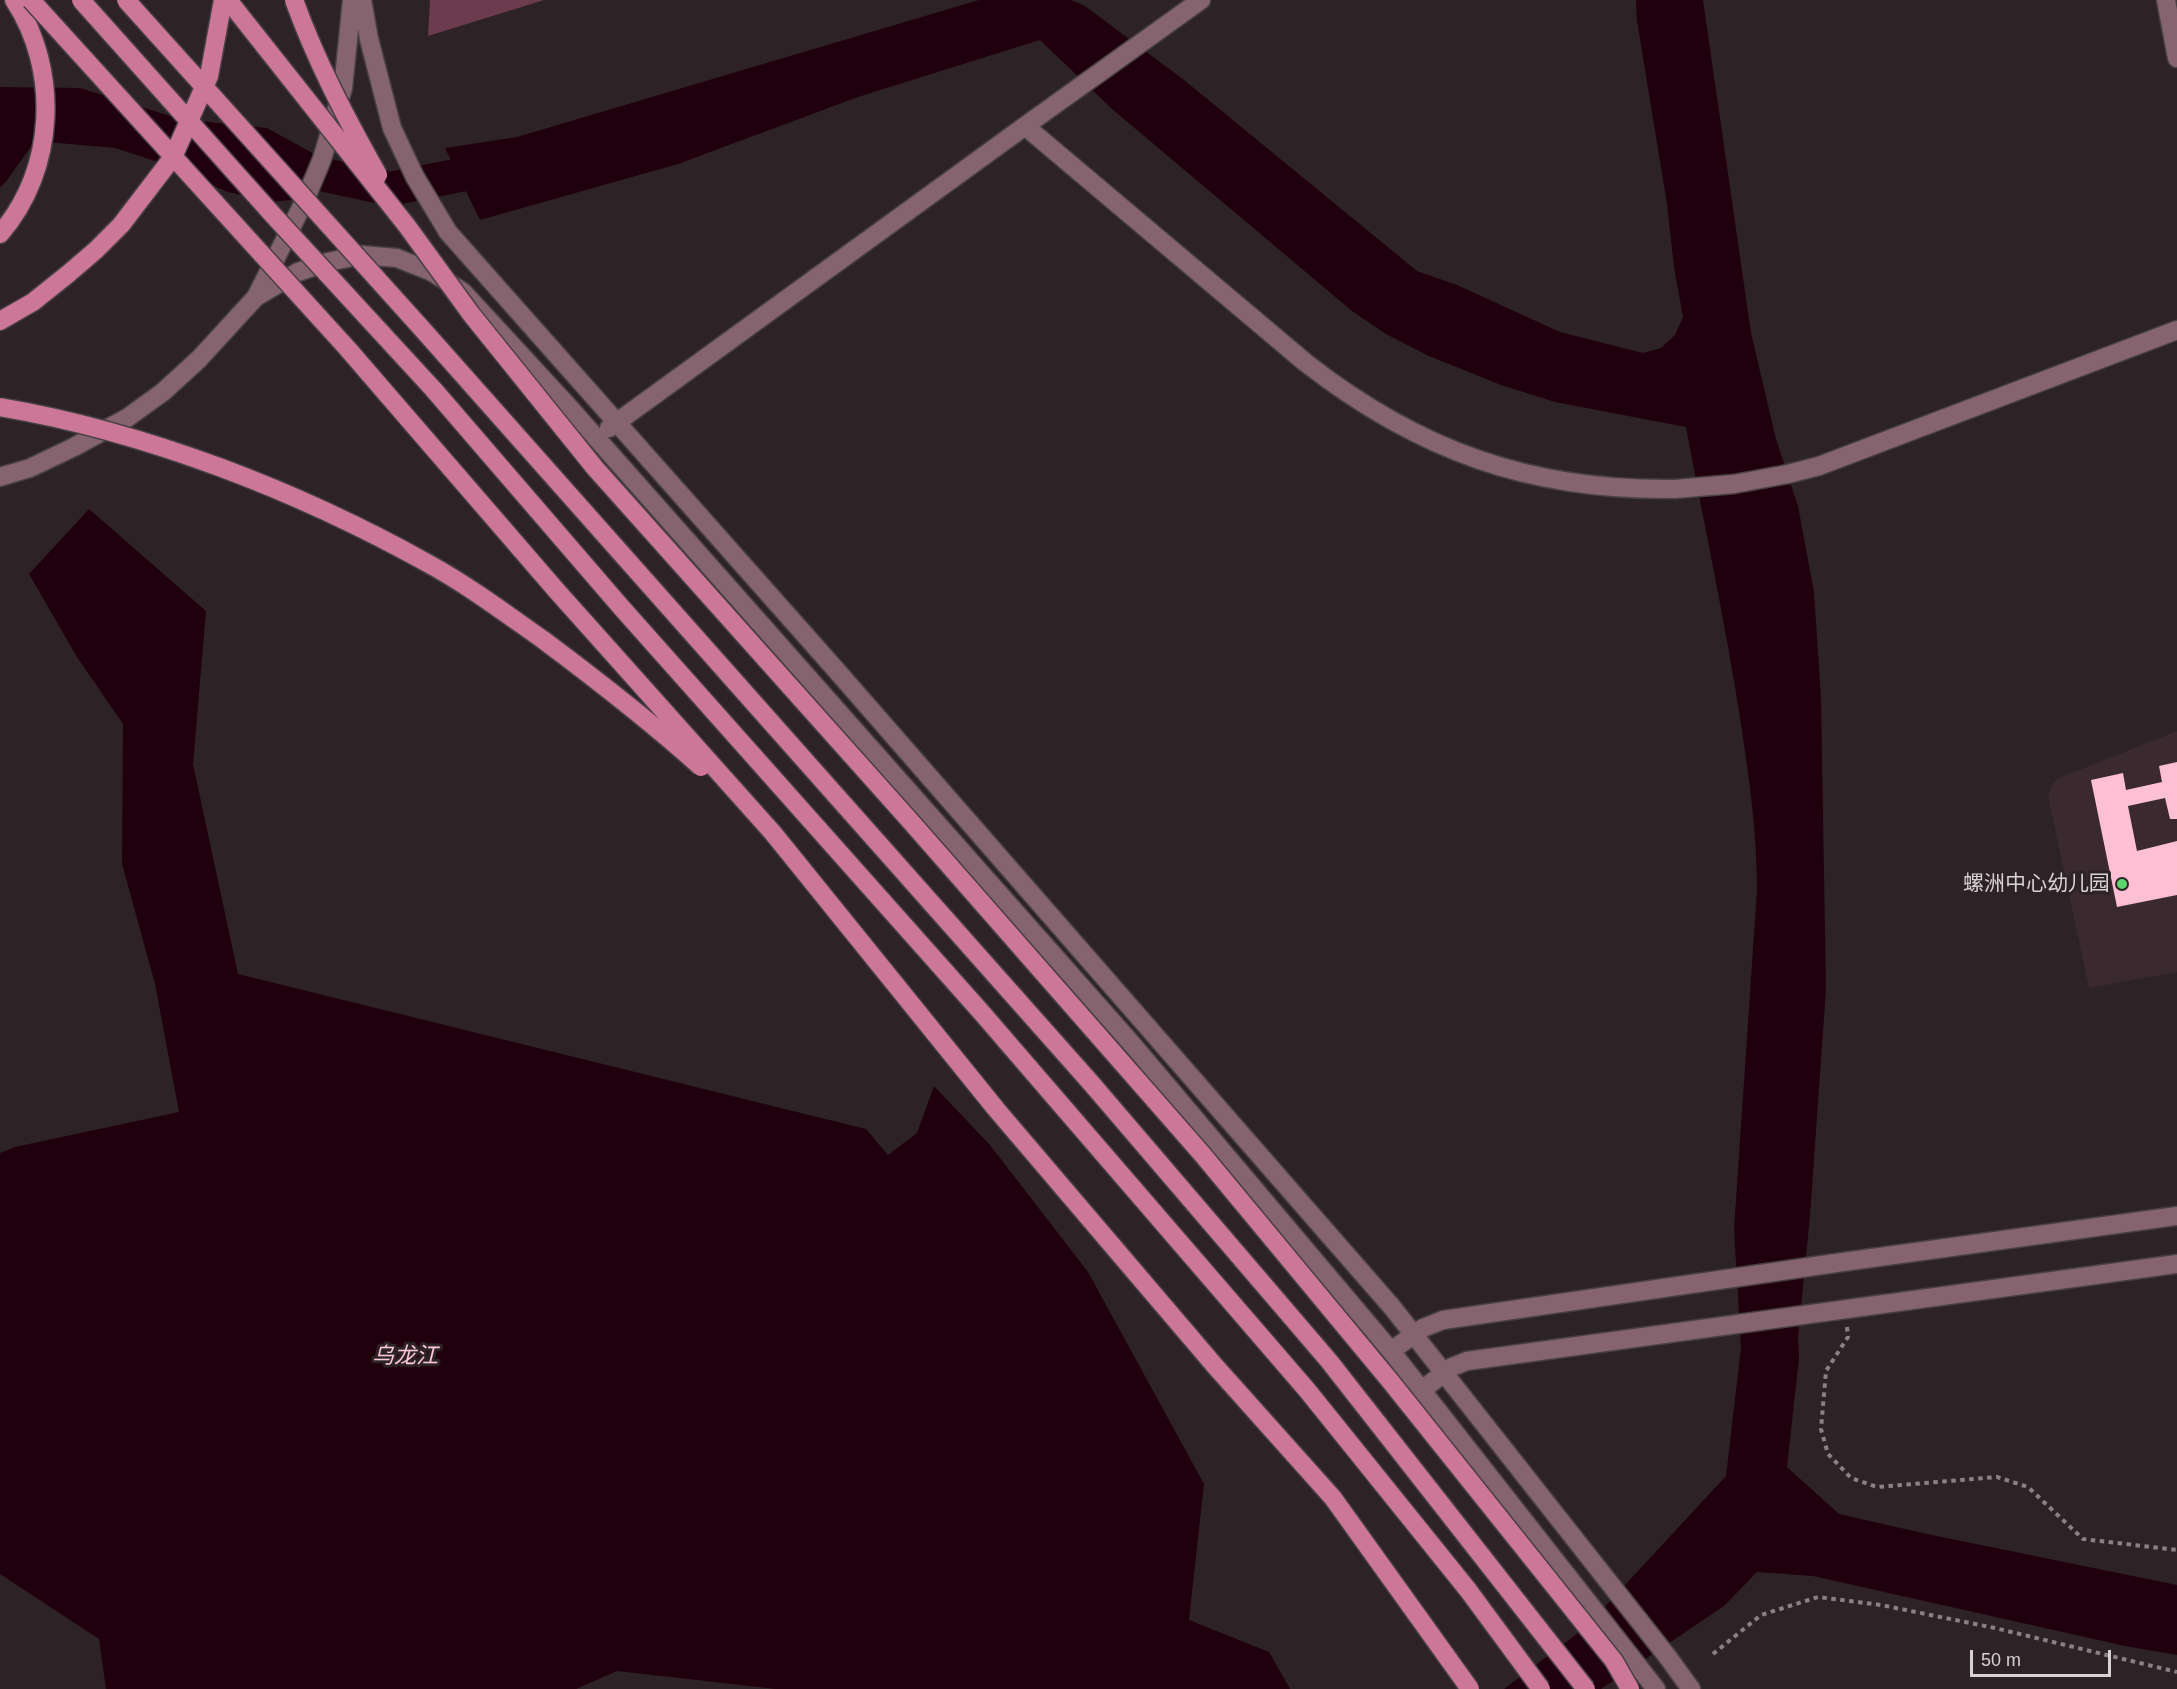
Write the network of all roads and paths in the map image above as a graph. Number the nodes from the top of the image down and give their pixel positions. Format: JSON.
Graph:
{"nodes":[{"id":1,"x":14,"y":0,"type":"edge"},
{"id":2,"x":32,"y":0,"type":"edge"},
{"id":3,"x":81,"y":0,"type":"edge"},
{"id":4,"x":126,"y":0,"type":"edge"},
{"id":5,"x":224,"y":0,"type":"edge"},
{"id":6,"x":228,"y":0,"type":"edge"},
{"id":7,"x":294,"y":0,"type":"edge"},
{"id":8,"x":352,"y":0,"type":"edge"},
{"id":9,"x":362,"y":0,"type":"edge"},
{"id":10,"x":1201,"y":0,"type":"edge"},
{"id":11,"x":2166,"y":0,"type":"edge"},
{"id":12,"x":2177,"y":58,"type":"edge"},
{"id":13,"x":1025,"y":126,"type":"junction"},
{"id":14,"x":305,"y":200,"type":"junction"},
{"id":15,"x":407,"y":226,"type":"junction"},
{"id":16,"x":0,"y":234,"type":"edge"},
{"id":17,"x":256,"y":297,"type":"junction"},
{"id":18,"x":0,"y":321,"type":"edge"},
{"id":19,"x":2177,"y":330,"type":"edge"},
{"id":20,"x":0,"y":407,"type":"edge"},
{"id":21,"x":617,"y":422,"type":"junction"},
{"id":22,"x":596,"y":438,"type":"junction"},
{"id":23,"x":0,"y":477,"type":"edge"},
{"id":24,"x":773,"y":833,"type":"junction"},
{"id":25,"x":2177,"y":1216,"type":"edge"},
{"id":26,"x":2177,"y":1264,"type":"edge"},
{"id":27,"x":1846,"y":1311,"type":"junction"},
{"id":28,"x":1413,"y":1334,"type":"junction"},
{"id":29,"x":1391,"y":1351,"type":"junction"},
{"id":30,"x":1444,"y":1373,"type":"junction"},
{"id":31,"x":1422,"y":1390,"type":"junction"},
{"id":32,"x":2177,"y":1550,"type":"edge"},
{"id":33,"x":1713,"y":1654,"type":"dead end"},
{"id":34,"x":2177,"y":1672,"type":"edge"},
{"id":35,"x":1470,"y":1689,"type":"edge"},
{"id":36,"x":1542,"y":1689,"type":"edge"},
{"id":37,"x":1586,"y":1689,"type":"edge"},
{"id":38,"x":1630,"y":1689,"type":"edge"},
{"id":39,"x":1656,"y":1689,"type":"edge"},
{"id":40,"x":1691,"y":1689,"type":"edge"}],
"edges":[{"from":1,"to":16,"type":"highway"},
{"from":2,"to":24,"type":"highway","bridge":true},
{"from":3,"to":36,"type":"highway","bridge":true},
{"from":4,"to":14,"type":"highway","bridge":true},
{"from":5,"to":18,"type":"highway","bridge":true},
{"from":6,"to":15,"type":"highway","bridge":true},
{"from":7,"to":15,"type":"highway","bridge":true},
{"from":8,"to":14,"type":"main road","bridge":true},
{"from":9,"to":21,"type":"main road"},
{"from":10,"to":13,"type":"main road"},
{"from":11,"to":12,"type":"main road"},
{"from":13,"to":19,"type":"main road","bridge":true},
{"from":13,"to":21,"type":"main road"},
{"from":14,"to":17,"type":"main road"},
{"from":14,"to":37,"type":"highway","bridge":true},
{"from":15,"to":38,"type":"highway","bridge":true},
{"from":17,"to":22,"type":"main road"},
{"from":17,"to":23,"type":"main road"},
{"from":20,"to":24,"type":"highway","bridge":true},
{"from":21,"to":22,"type":"main road"},
{"from":21,"to":28,"type":"main road"},
{"from":22,"to":29,"type":"main road"},
{"from":24,"to":35,"type":"highway","bridge":true},
{"from":25,"to":28,"type":"main road"},
{"from":26,"to":27,"type":"main road"},
{"from":27,"to":30,"type":"main road"},
{"from":27,"to":32,"type":"path"},
{"from":28,"to":29,"type":"main road"},
{"from":28,"to":30,"type":"main road"},
{"from":29,"to":31,"type":"main road"},
{"from":30,"to":31,"type":"main road"},
{"from":30,"to":40,"type":"main road"},
{"from":31,"to":39,"type":"main road"},
{"from":33,"to":34,"type":"path"}]}
